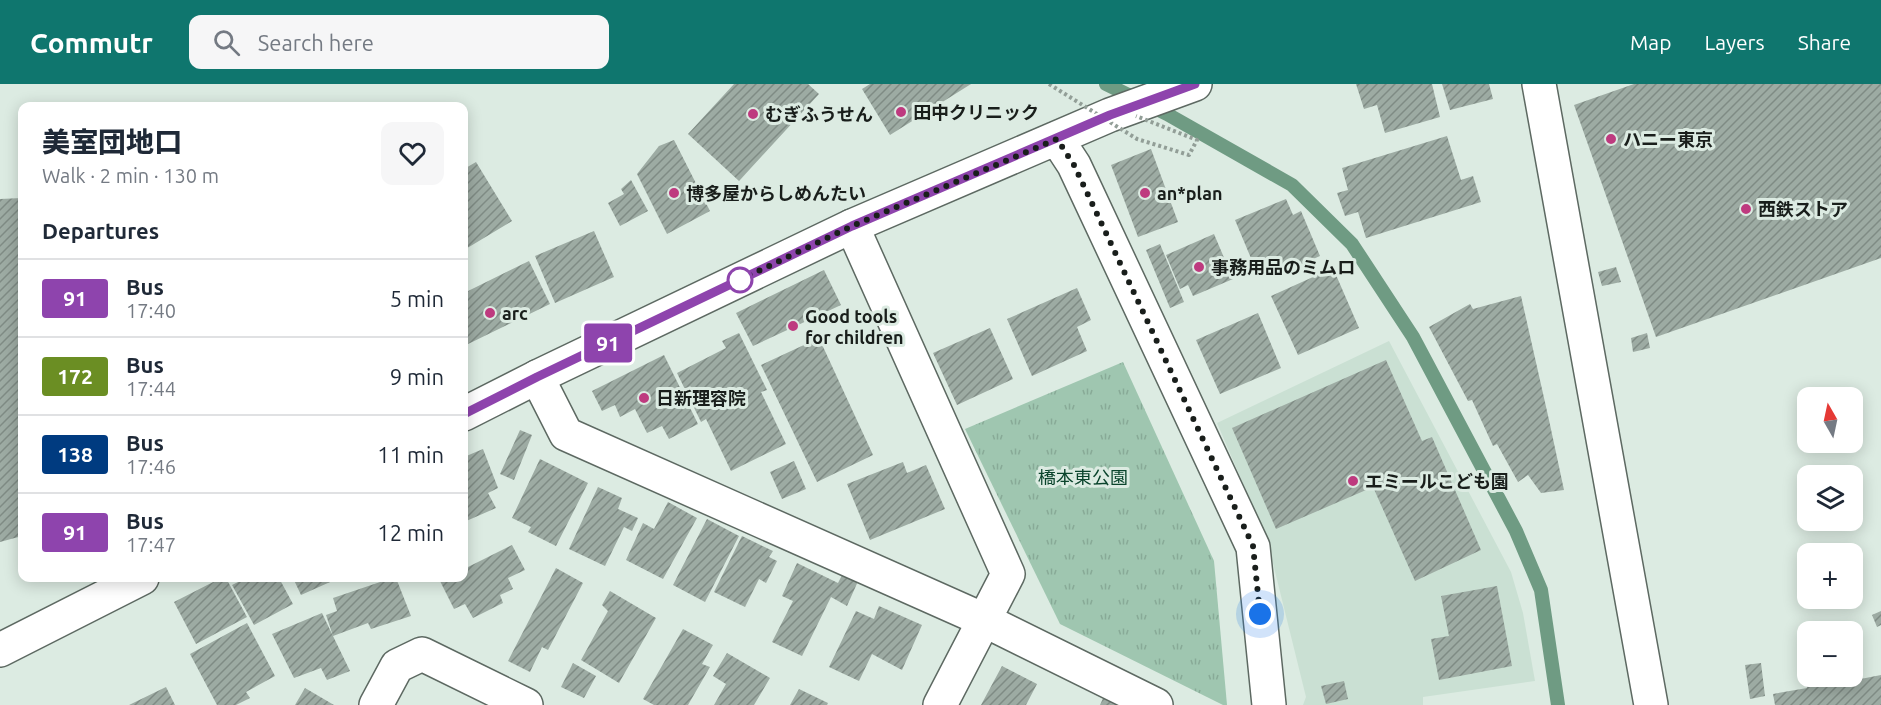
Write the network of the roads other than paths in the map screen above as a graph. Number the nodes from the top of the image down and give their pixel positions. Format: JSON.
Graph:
{"nodes":[{"id":1,"x":1539,"y":84,"type":"edge"},
{"id":2,"x":1181,"y":89,"type":"edge"},
{"id":3,"x":1057,"y":139,"type":"junction"},
{"id":4,"x":852,"y":226,"type":"junction"},
{"id":5,"x":537,"y":377,"type":"junction"},
{"id":6,"x":468,"y":412,"type":"edge"},
{"id":7,"x":134,"y":582,"type":"edge"},
{"id":8,"x":984,"y":620,"type":"junction"},
{"id":9,"x":0,"y":650,"type":"edge"},
{"id":10,"x":376,"y":705,"type":"edge"},
{"id":11,"x":526,"y":705,"type":"edge"},
{"id":12,"x":940,"y":705,"type":"edge"},
{"id":13,"x":1156,"y":705,"type":"edge"},
{"id":14,"x":1269,"y":705,"type":"edge"},
{"id":15,"x":1652,"y":705,"type":"edge"}],
"edges":[{"from":1,"to":15,"type":"street"},
{"from":2,"to":3,"type":"street"},
{"from":3,"to":4,"type":"street"},
{"from":3,"to":14,"type":"street"},
{"from":4,"to":5,"type":"street"},
{"from":4,"to":8,"type":"street"},
{"from":5,"to":6,"type":"street"},
{"from":5,"to":8,"type":"street"},
{"from":7,"to":9,"type":"street"},
{"from":8,"to":12,"type":"street"},
{"from":8,"to":13,"type":"street"},
{"from":10,"to":11,"type":"street"}]}
